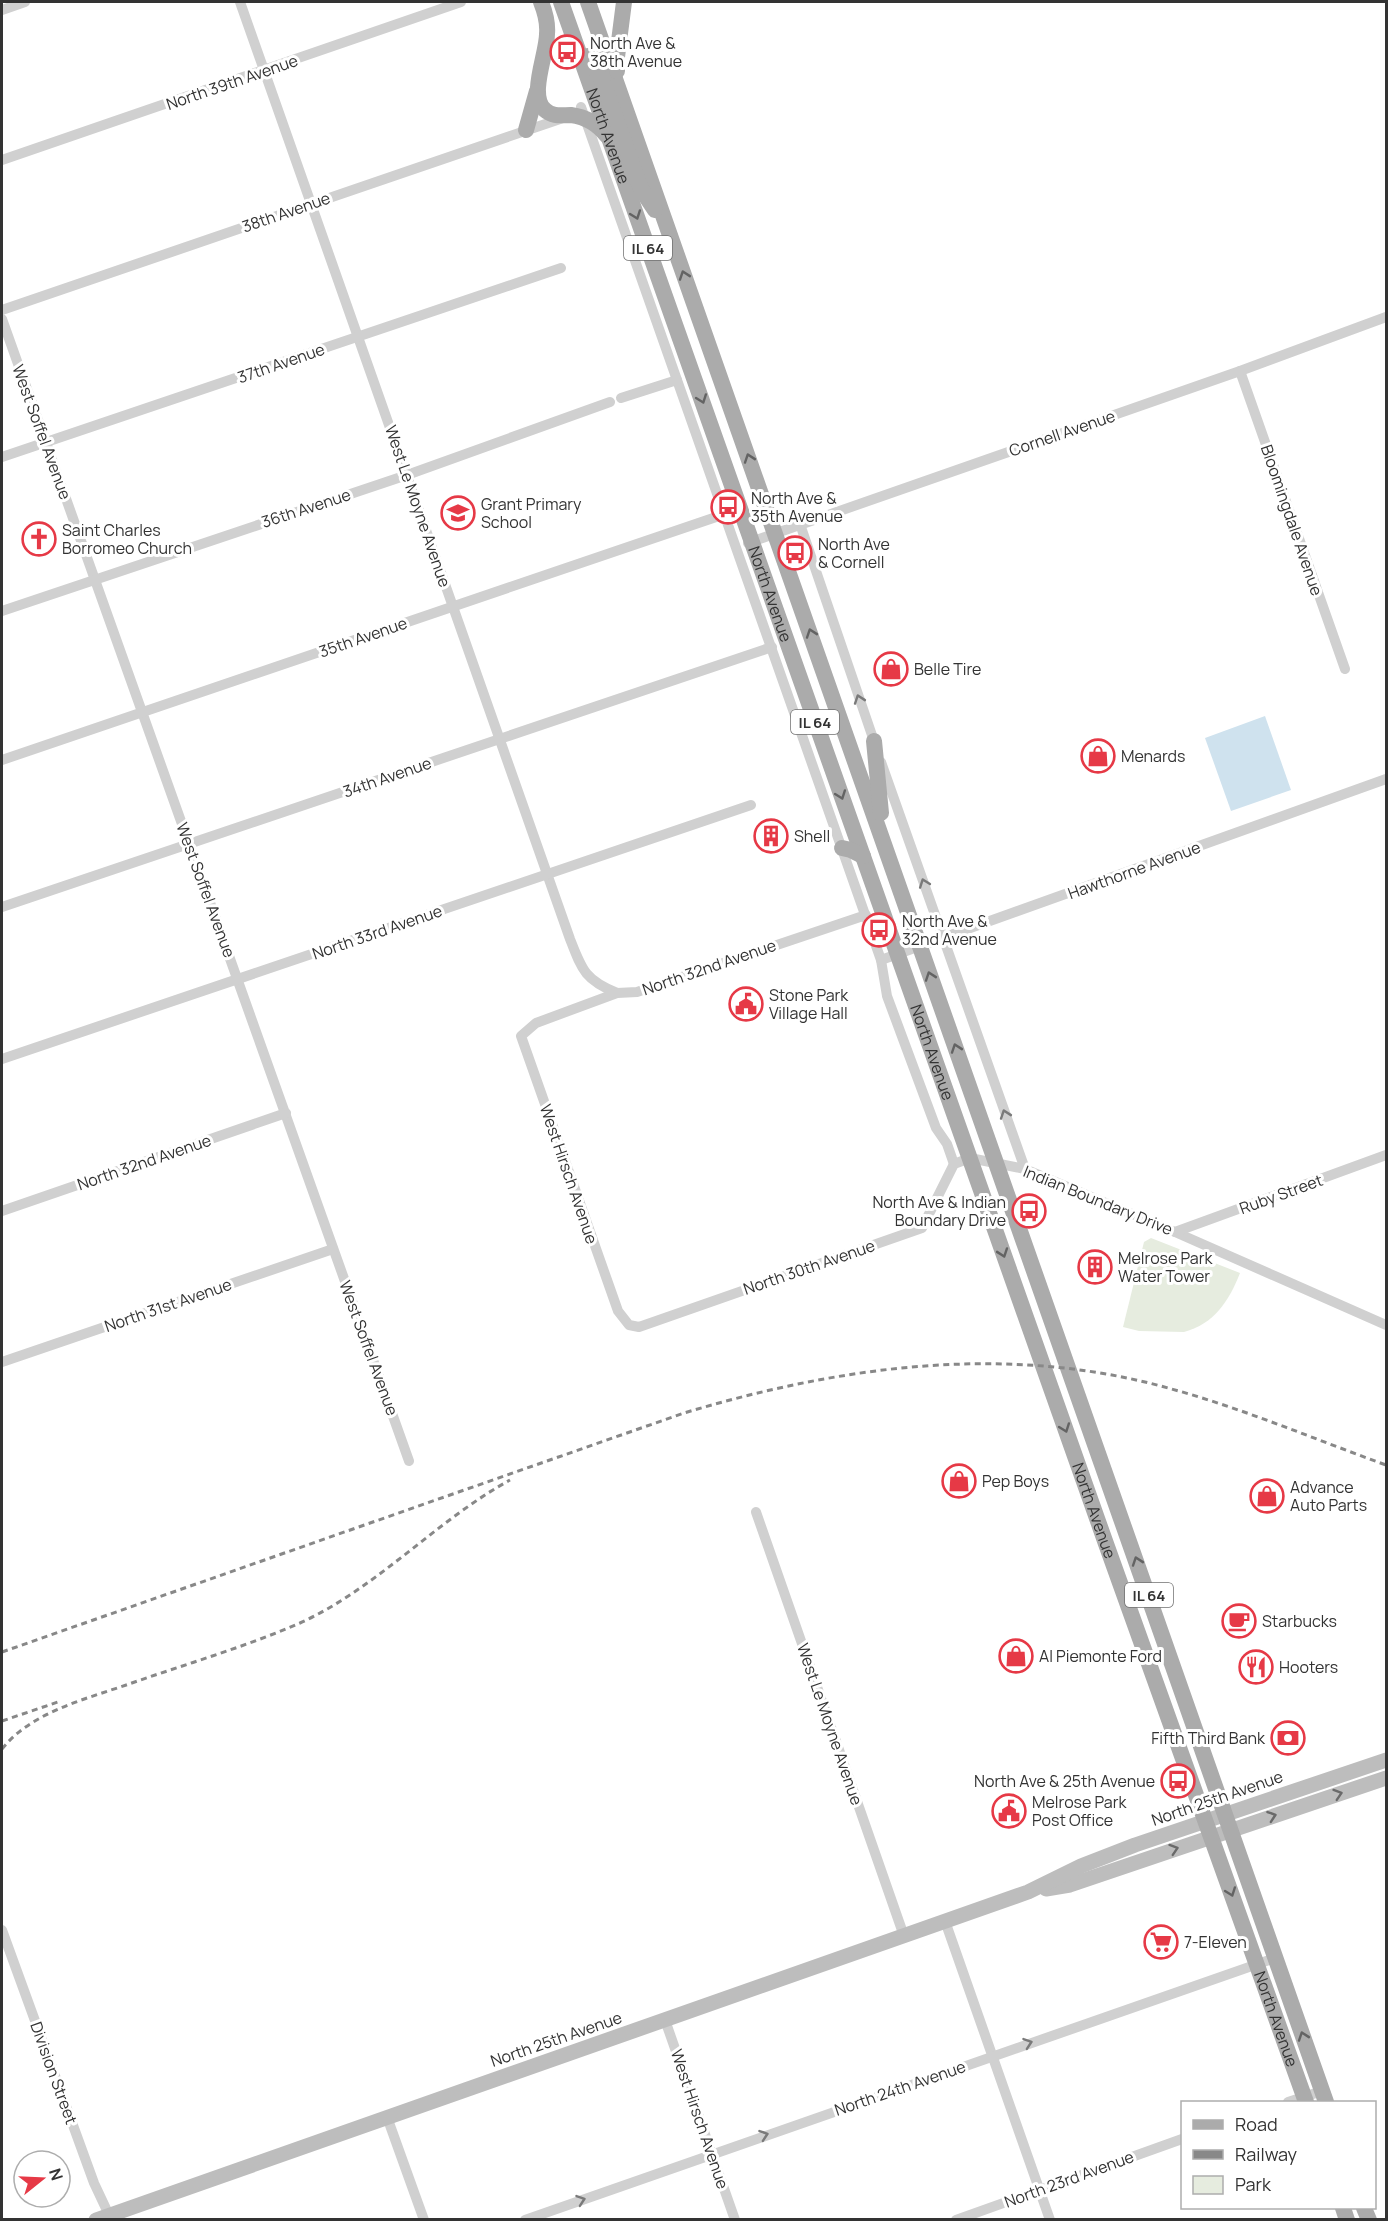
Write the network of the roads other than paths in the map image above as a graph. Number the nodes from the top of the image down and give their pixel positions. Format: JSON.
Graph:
{"nodes":[{"id":1,"x":25,"y":2,"type":"edge"},
{"id":2,"x":240,"y":2,"type":"edge"},
{"id":3,"x":461,"y":2,"type":"edge"},
{"id":4,"x":541,"y":2,"type":"edge"},
{"id":5,"x":561,"y":2,"type":"edge"},
{"id":6,"x":588,"y":2,"type":"edge"},
{"id":7,"x":624,"y":2,"type":"edge"},
{"id":8,"x":2,"y":10,"type":"edge"},
{"id":9,"x":568,"y":24,"type":"junction"},
{"id":10,"x":265,"y":71,"type":"junction"},
{"id":11,"x":586,"y":74,"type":"junction"},
{"id":12,"x":538,"y":87,"type":"junction"},
{"id":13,"x":618,"y":87,"type":"junction"},
{"id":14,"x":579,"y":114,"type":"junction"},
{"id":15,"x":526,"y":130,"type":"junction"},
{"id":16,"x":609,"y":139,"type":"junction"},
{"id":17,"x":2,"y":160,"type":"edge"},
{"id":18,"x":311,"y":204,"type":"junction"},
{"id":19,"x":666,"y":223,"type":"junction"},
{"id":20,"x":561,"y":268,"type":"dead end"},
{"id":21,"x":2,"y":309,"type":"edge"},
{"id":22,"x":1386,"y":316,"type":"edge"},
{"id":23,"x":2,"y":319,"type":"edge"},
{"id":24,"x":358,"y":336,"type":"junction"},
{"id":25,"x":1240,"y":370,"type":"junction"},
{"id":26,"x":677,"y":380,"type":"junction"},
{"id":27,"x":621,"y":398,"type":"dead end"},
{"id":28,"x":610,"y":402,"type":"dead end"},
{"id":29,"x":46,"y":442,"type":"junction"},
{"id":30,"x":2,"y":457,"type":"edge"},
{"id":31,"x":407,"y":475,"type":"junction"},
{"id":32,"x":725,"y":514,"type":"junction"},
{"id":33,"x":800,"y":525,"type":"junction"},
{"id":34,"x":776,"y":533,"type":"junction"},
{"id":35,"x":744,"y":544,"type":"junction"},
{"id":36,"x":94,"y":579,"type":"junction"},
{"id":37,"x":453,"y":606,"type":"junction"},
{"id":38,"x":2,"y":611,"type":"edge"},
{"id":39,"x":772,"y":647,"type":"junction"},
{"id":40,"x":1345,"y":669,"type":"dead end"},
{"id":41,"x":142,"y":712,"type":"junction"},
{"id":42,"x":500,"y":739,"type":"junction"},
{"id":43,"x":874,"y":741,"type":"junction"},
{"id":44,"x":826,"y":752,"type":"junction"},
{"id":45,"x":2,"y":760,"type":"edge"},
{"id":46,"x":1386,"y":779,"type":"edge"},
{"id":47,"x":814,"y":782,"type":"junction"},
{"id":48,"x":751,"y":805,"type":"dead end"},
{"id":49,"x":189,"y":844,"type":"junction"},
{"id":50,"x":842,"y":848,"type":"junction"},
{"id":51,"x":887,"y":852,"type":"junction"},
{"id":52,"x":863,"y":856,"type":"junction"},
{"id":53,"x":548,"y":874,"type":"junction"},
{"id":54,"x":2,"y":907,"type":"edge"},
{"id":55,"x":866,"y":915,"type":"junction"},
{"id":56,"x":944,"y":938,"type":"junction"},
{"id":57,"x":920,"y":946,"type":"junction"},
{"id":58,"x":889,"y":957,"type":"junction"},
{"id":59,"x":237,"y":977,"type":"junction"},
{"id":60,"x":617,"y":993,"type":"junction"},
{"id":61,"x":521,"y":1036,"type":"joint"},
{"id":62,"x":2,"y":1059,"type":"edge"},
{"id":63,"x":286,"y":1113,"type":"junction"},
{"id":64,"x":1386,"y":1155,"type":"edge"},
{"id":65,"x":970,"y":1158,"type":"junction"},
{"id":66,"x":996,"y":1163,"type":"junction"},
{"id":67,"x":954,"y":1164,"type":"junction"},
{"id":68,"x":1024,"y":1169,"type":"junction"},
{"id":69,"x":2,"y":1211,"type":"edge"},
{"id":70,"x":1175,"y":1232,"type":"junction"},
{"id":71,"x":333,"y":1248,"type":"junction"},
{"id":72,"x":618,"y":1311,"type":"joint"},
{"id":73,"x":1386,"y":1325,"type":"edge"},
{"id":74,"x":2,"y":1362,"type":"edge"},
{"id":75,"x":409,"y":1461,"type":"dead end"},
{"id":76,"x":756,"y":1512,"type":"dead end"},
{"id":77,"x":1153,"y":1609,"type":"junction"},
{"id":78,"x":1132,"y":1617,"type":"junction"},
{"id":79,"x":1180,"y":1687,"type":"junction"},
{"id":80,"x":1160,"y":1695,"type":"junction"},
{"id":81,"x":1386,"y":1760,"type":"edge"},
{"id":82,"x":1386,"y":1778,"type":"edge"},
{"id":83,"x":1227,"y":1823,"type":"junction"},
{"id":84,"x":1208,"y":1829,"type":"junction"},
{"id":85,"x":945,"y":1921,"type":"junction"},
{"id":86,"x":2,"y":1929,"type":"edge"},
{"id":87,"x":904,"y":1936,"type":"junction"},
{"id":88,"x":1275,"y":1958,"type":"junction"},
{"id":89,"x":1256,"y":1964,"type":"junction"},
{"id":90,"x":665,"y":2019,"type":"junction"},
{"id":91,"x":993,"y":2056,"type":"junction"},
{"id":92,"x":1324,"y":2097,"type":"edge"},
{"id":93,"x":1305,"y":2100,"type":"edge"},
{"id":94,"x":387,"y":2117,"type":"junction"},
{"id":95,"x":1181,"y":2139,"type":"edge"},
{"id":96,"x":712,"y":2154,"type":"junction"},
{"id":97,"x":1040,"y":2190,"type":"junction"},
{"id":98,"x":108,"y":2218,"type":"edge"},
{"id":99,"x":424,"y":2220,"type":"edge"},
{"id":100,"x":525,"y":2220,"type":"edge"},
{"id":101,"x":735,"y":2220,"type":"edge"},
{"id":102,"x":956,"y":2220,"type":"edge"},
{"id":103,"x":1050,"y":2220,"type":"edge"}],
"edges":[{"from":1,"to":8,"type":"street"},
{"from":2,"to":10,"type":"street","name":"West Le Moyne Avenue"},
{"from":3,"to":10,"type":"street","name":"North 39th Avenue"},
{"from":4,"to":12,"type":"main road"},
{"from":5,"to":9,"type":"main road","name":"North Avenue","number":"IL 64"},
{"from":6,"to":13,"type":"main road","name":"North Avenue","number":"IL 64"},
{"from":7,"to":13,"type":"main road"},
{"from":9,"to":11,"type":"main road","name":"North Avenue","number":"IL 64"},
{"from":9,"to":19,"type":"main road"},
{"from":10,"to":17,"type":"street","name":"North 39th Avenue"},
{"from":10,"to":18,"type":"street","name":"West Le Moyne Avenue"},
{"from":11,"to":14,"type":"main road"},
{"from":11,"to":16,"type":"main road","name":"North Avenue","number":"IL 64"},
{"from":12,"to":14,"type":"main road"},
{"from":12,"to":15,"type":"main road"},
{"from":13,"to":19,"type":"main road","name":"North Avenue","number":"IL 64"},
{"from":14,"to":15,"type":"street","name":"38th Avenue"},
{"from":14,"to":16,"type":"main road"},
{"from":14,"to":26,"type":"street","name":"North Avenue"},
{"from":15,"to":18,"type":"street","name":"38th Avenue"},
{"from":16,"to":35,"type":"main road","name":"North Avenue","number":"IL 64","one_way":true},
{"from":18,"to":21,"type":"street","name":"38th Avenue"},
{"from":18,"to":24,"type":"street","name":"West Le Moyne Avenue"},
{"from":34,"to":19,"type":"main road","name":"North Avenue","number":"IL 64","one_way":true},
{"from":20,"to":24,"type":"street","name":"37th Avenue"},
{"from":22,"to":25,"type":"street","name":"Cornell Avenue"},
{"from":23,"to":29,"type":"street","name":"West Soffel Avenue"},
{"from":24,"to":29,"type":"street","name":"37th Avenue"},
{"from":24,"to":31,"type":"street","name":"West Le Moyne Avenue"},
{"from":25,"to":33,"type":"street","name":"Cornell Avenue"},
{"from":25,"to":40,"type":"street","name":"Bloomingdale Avenue"},
{"from":26,"to":27,"type":"street"},
{"from":26,"to":32,"type":"street","name":"North Avenue"},
{"from":28,"to":31,"type":"street","name":"36th Avenue"},
{"from":29,"to":30,"type":"street","name":"37th Avenue"},
{"from":29,"to":36,"type":"street","name":"West Soffel Avenue"},
{"from":31,"to":36,"type":"street","name":"36th Avenue"},
{"from":31,"to":37,"type":"street","name":"West Le Moyne Avenue"},
{"from":32,"to":35,"type":"street","name":"North Avenue"},
{"from":32,"to":37,"type":"street","name":"35th Avenue"},
{"from":33,"to":34,"type":"street","name":"Cornell Avenue"},
{"from":43,"to":33,"type":"street","one_way":true},
{"from":34,"to":35,"type":"street","name":"Cornell Avenue"},
{"from":51,"to":34,"type":"main road","name":"North Avenue","number":"IL 64","one_way":true},
{"from":35,"to":39,"type":"street","name":"North Avenue"},
{"from":35,"to":44,"type":"main road","name":"North Avenue","number":"IL 64"},
{"from":36,"to":38,"type":"street","name":"36th Avenue"},
{"from":36,"to":41,"type":"street","name":"West Soffel Avenue"},
{"from":37,"to":41,"type":"street","name":"35th Avenue"},
{"from":37,"to":42,"type":"street","name":"West Le Moyne Avenue"},
{"from":39,"to":42,"type":"street","name":"34th Avenue"},
{"from":39,"to":47,"type":"street","name":"North Avenue"},
{"from":41,"to":45,"type":"street","name":"35th Avenue"},
{"from":41,"to":49,"type":"street","name":"West Soffel Avenue"},
{"from":42,"to":49,"type":"street","name":"34th Avenue"},
{"from":42,"to":53,"type":"street","name":"West Le Moyne Avenue"},
{"from":43,"to":51,"type":"main road"},
{"from":56,"to":43,"type":"street","one_way":true},
{"from":44,"to":47,"type":"main road"},
{"from":44,"to":52,"type":"main road","name":"North Avenue","number":"IL 64","one_way":true},
{"from":46,"to":56,"type":"street","name":"Hawthorne Avenue"},
{"from":47,"to":50,"type":"street","name":"North Avenue"},
{"from":48,"to":53,"type":"street","name":"North 33rd Avenue"},
{"from":49,"to":54,"type":"street","name":"34th Avenue"},
{"from":49,"to":59,"type":"street","name":"West Soffel Avenue"},
{"from":50,"to":52,"type":"main road"},
{"from":50,"to":55,"type":"street","name":"North Avenue"},
{"from":51,"to":57,"type":"main road","name":"North Avenue","number":"IL 64"},
{"from":52,"to":58,"type":"main road","name":"North Avenue","number":"IL 64"},
{"from":53,"to":59,"type":"street","name":"North 33rd Avenue"},
{"from":53,"to":60,"type":"street","name":"West Le Moyne Avenue"},
{"from":55,"to":58,"type":"street","name":"North Avenue"},
{"from":55,"to":60,"type":"street","name":"North 32nd Avenue"},
{"from":56,"to":57,"type":"street","name":"Hawthorne Avenue"},
{"from":68,"to":56,"type":"street","one_way":true},
{"from":57,"to":58,"type":"street","name":"Hawthorne Avenue"},
{"from":66,"to":57,"type":"main road","name":"North Avenue","number":"IL 64","one_way":true},
{"from":58,"to":65,"type":"main road","name":"North Avenue","number":"IL 64"},
{"from":58,"to":67,"type":"street","name":"North Avenue"},
{"from":59,"to":62,"type":"street","name":"North 33rd Avenue"},
{"from":59,"to":63,"type":"street","name":"West Soffel Avenue"},
{"from":60,"to":61,"type":"street","name":"North 32nd Avenue"},
{"from":61,"to":72,"type":"street","name":"West Hirsch Avenue"},
{"from":63,"to":69,"type":"street","name":"North 32nd Avenue"},
{"from":63,"to":71,"type":"street","name":"West Soffel Avenue"},
{"from":64,"to":70,"type":"street","name":"Ruby Street"},
{"from":65,"to":66,"type":"street","name":"Indian Boundary Drive"},
{"from":65,"to":67,"type":"street"},
{"from":65,"to":78,"type":"main road","name":"North Avenue","number":"IL 64","one_way":true},
{"from":66,"to":68,"type":"street","name":"Indian Boundary Drive"},
{"from":77,"to":66,"type":"main road","name":"North Avenue","number":"IL 64","one_way":true},
{"from":67,"to":72,"type":"street","name":"North 30th Avenue"},
{"from":68,"to":70,"type":"street","name":"Indian Boundary Drive"},
{"from":70,"to":73,"type":"street","name":"Indian Boundary Drive"},
{"from":71,"to":74,"type":"street","name":"North 31st Avenue"},
{"from":71,"to":75,"type":"street","name":"West Soffel Avenue"},
{"from":76,"to":87,"type":"street","name":"West Le Moyne Avenue"},
{"from":77,"to":78,"type":"main road"},
{"from":77,"to":79,"type":"main road","name":"North Avenue","number":"IL 64"},
{"from":78,"to":80,"type":"main road","name":"North Avenue","number":"IL 64"},
{"from":79,"to":80,"type":"main road"},
{"from":79,"to":83,"type":"main road","name":"North Avenue","number":"IL 64"},
{"from":80,"to":84,"type":"main road","name":"North Avenue","number":"IL 64"},
{"from":81,"to":83,"type":"main road","name":"North 25th Avenue"},
{"from":83,"to":82,"type":"main road","name":"North 25th Avenue","one_way":true},
{"from":83,"to":84,"type":"main road","name":"North 25th Avenue"},
{"from":83,"to":88,"type":"main road","name":"North Avenue","number":"IL 64"},
{"from":84,"to":85,"type":"main road","name":"North 25th Avenue"},
{"from":84,"to":89,"type":"main road","name":"North Avenue","number":"IL 64","one_way":true},
{"from":85,"to":87,"type":"main road","name":"North 25th Avenue"},
{"from":85,"to":91,"type":"street"},
{"from":86,"to":98,"type":"street","name":"Division Street"},
{"from":87,"to":90,"type":"main road","name":"North 25th Avenue"},
{"from":88,"to":89,"type":"street","name":"North 24th Avenue"},
{"from":92,"to":88,"type":"main road","name":"North Avenue","number":"IL 64","one_way":true},
{"from":91,"to":89,"type":"street","name":"North 24th Avenue","one_way":true},
{"from":89,"to":93,"type":"main road","name":"North Avenue","number":"IL 64"},
{"from":90,"to":94,"type":"main road","name":"North 25th Avenue"},
{"from":90,"to":96,"type":"street","name":"West Hirsch Avenue"},
{"from":96,"to":91,"type":"street","name":"North 24th Avenue","one_way":true},
{"from":91,"to":97,"type":"street"},
{"from":92,"to":93,"type":"street"},
{"from":94,"to":98,"type":"main road","name":"North 25th Avenue"},
{"from":94,"to":99,"type":"street"},
{"from":95,"to":97,"type":"street","name":"North 23rd Avenue"},
{"from":100,"to":96,"type":"street","name":"North 24th Avenue","one_way":true},
{"from":96,"to":101,"type":"street","name":"West Hirsch Avenue"},
{"from":97,"to":102,"type":"street","name":"North 23rd Avenue"},
{"from":97,"to":103,"type":"street"}]}
